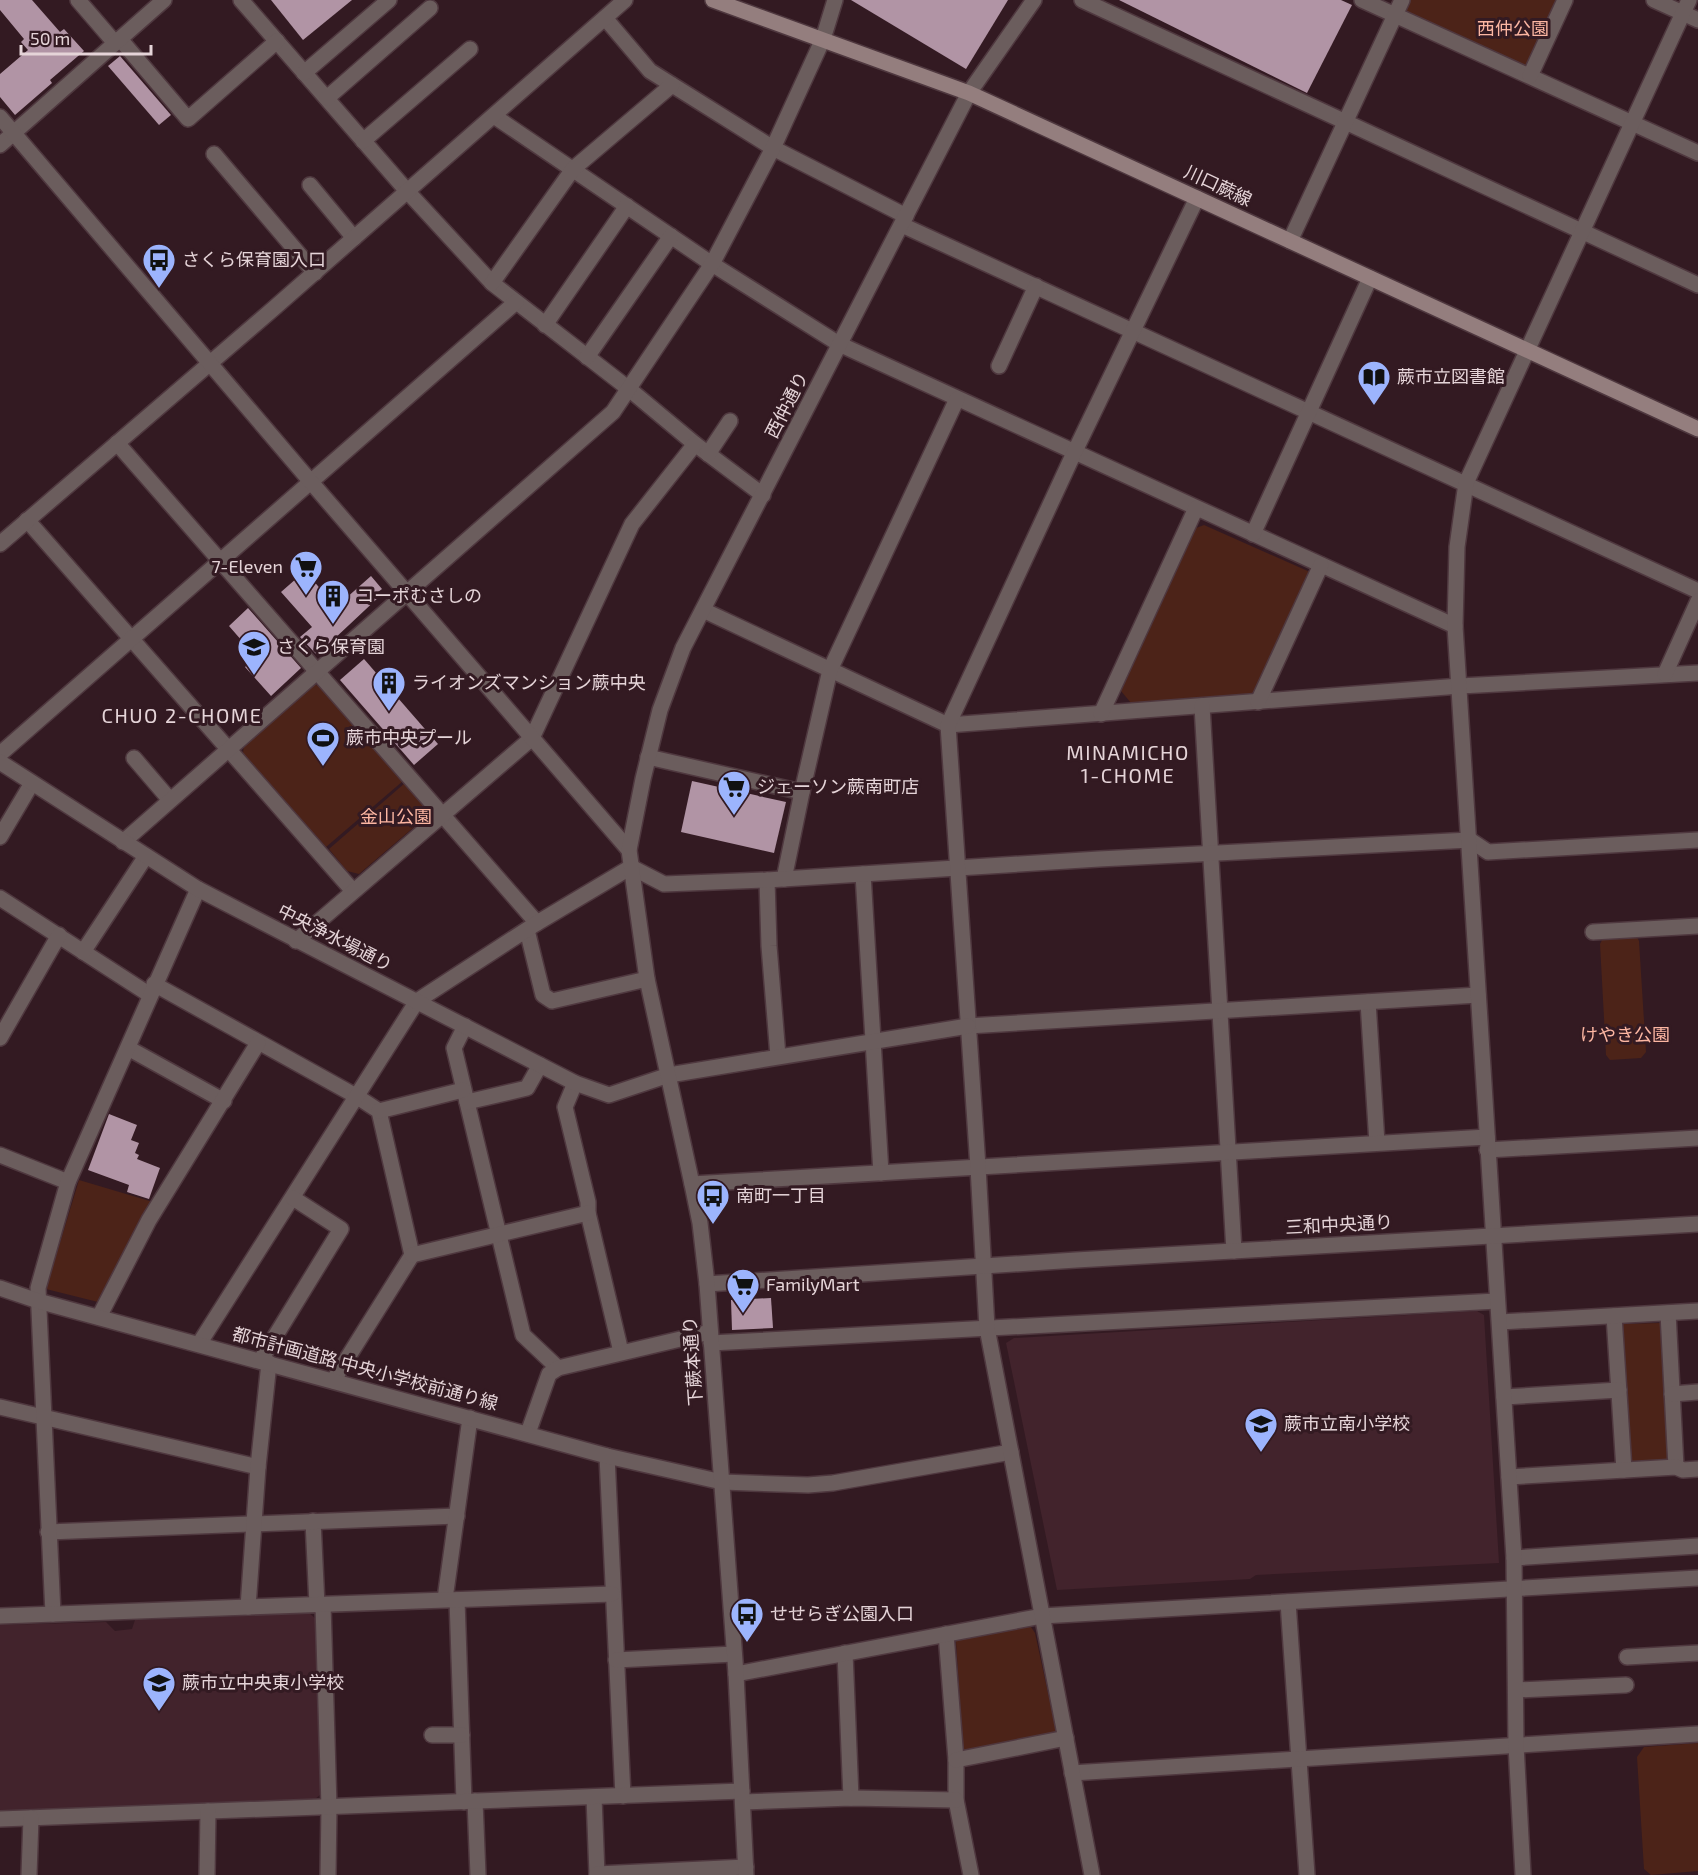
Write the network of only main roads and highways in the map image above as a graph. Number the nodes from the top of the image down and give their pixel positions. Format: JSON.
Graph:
{"nodes":[{"id":1,"x":713,"y":0,"type":"edge"},
{"id":2,"x":1698,"y":429,"type":"edge"}],
"edges":[{"from":1,"to":2,"type":"main road","name":"川口蕨線"}]}
